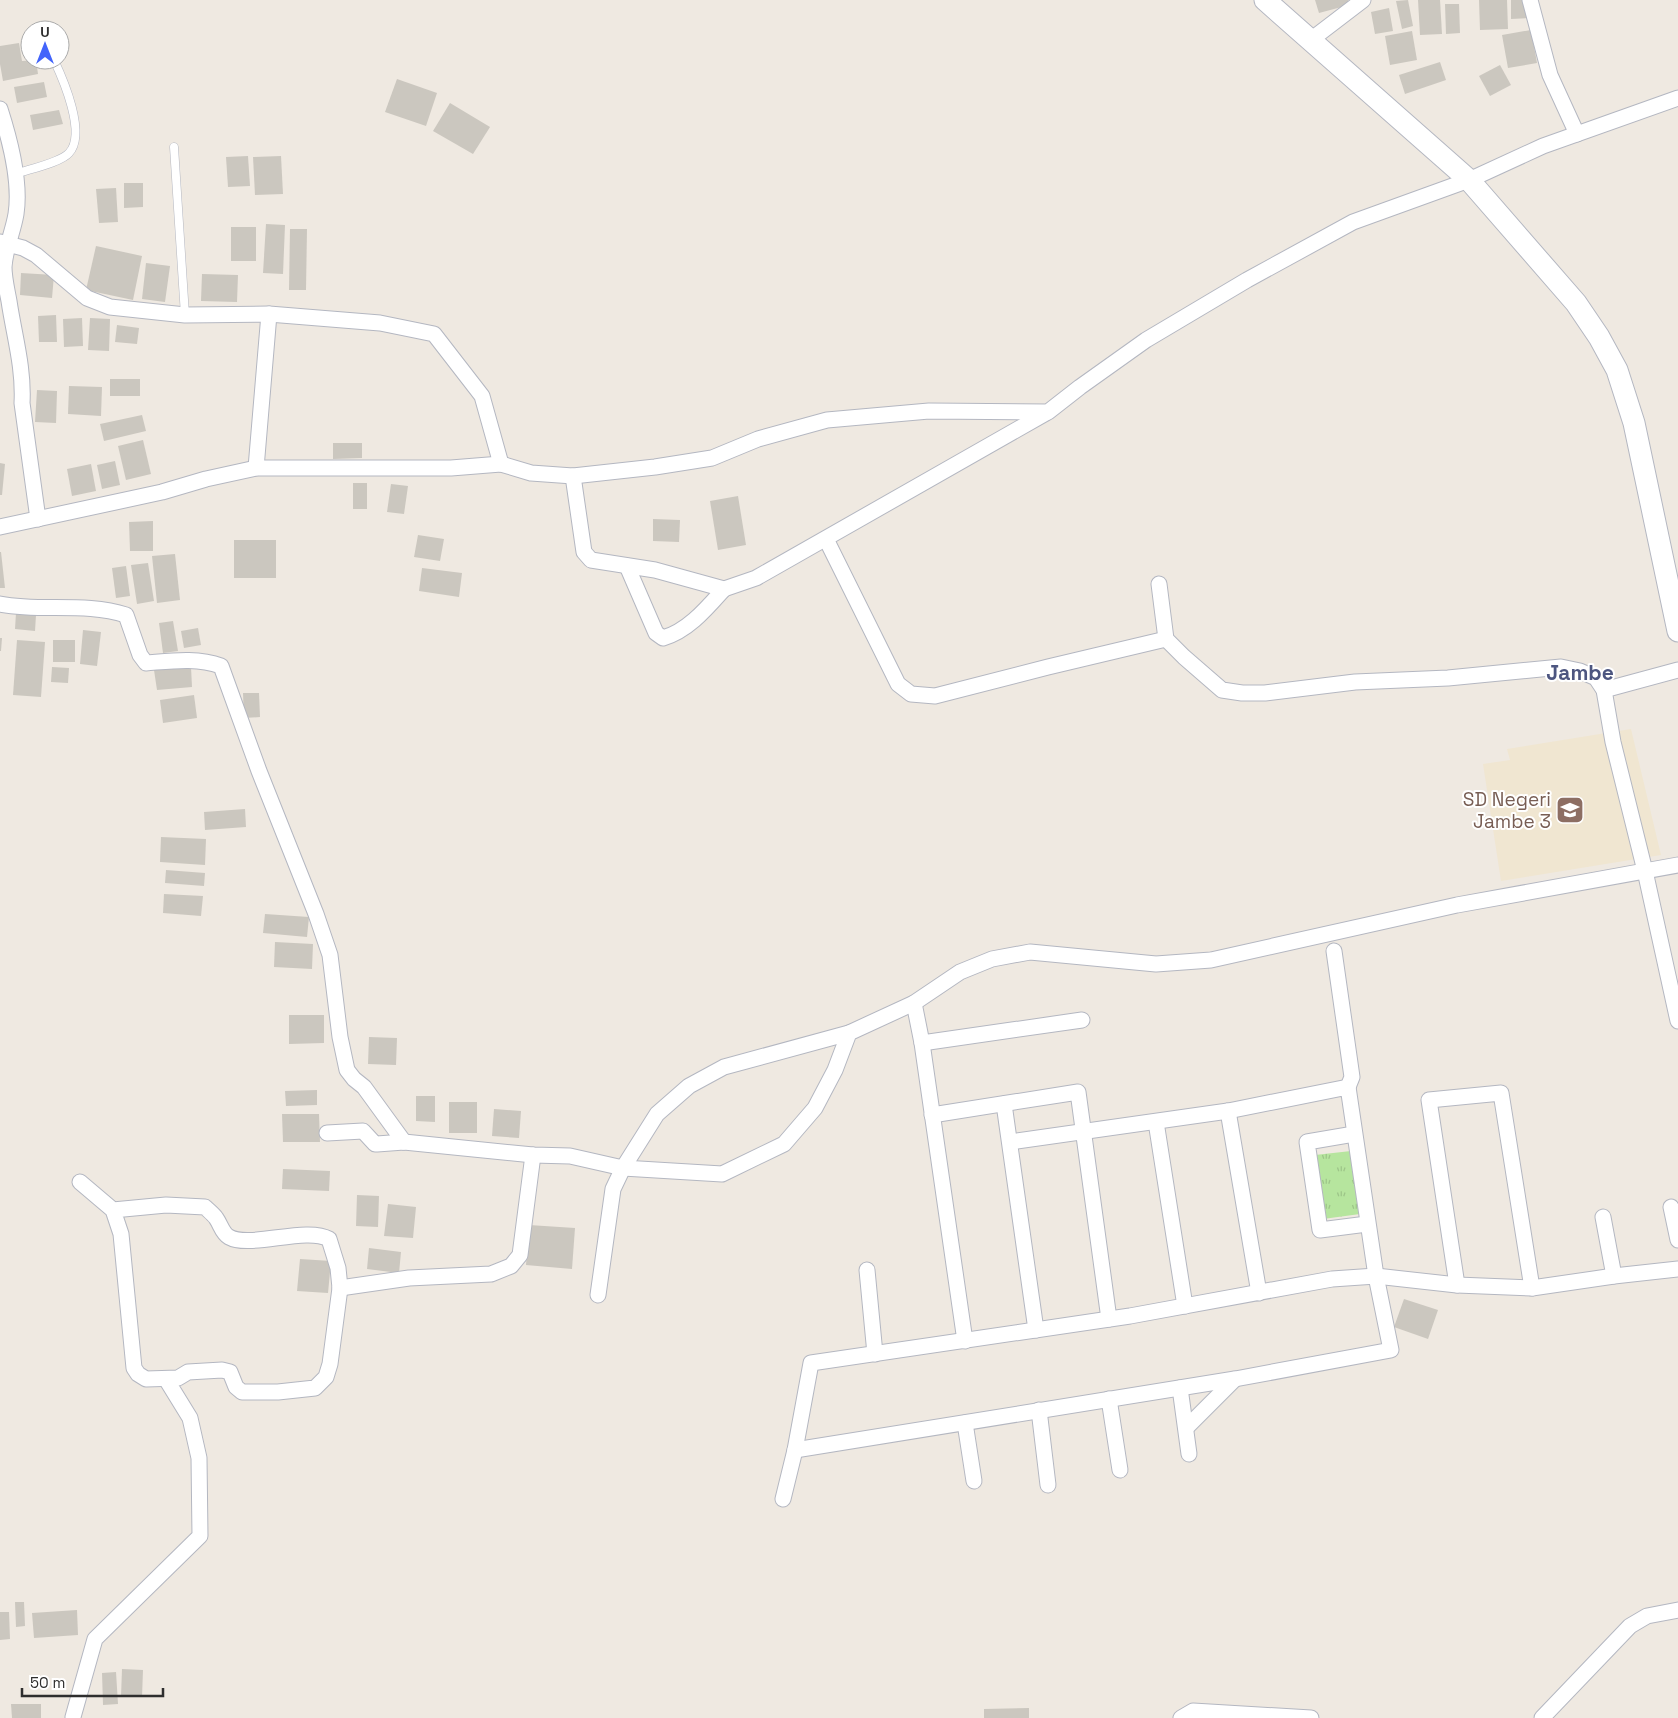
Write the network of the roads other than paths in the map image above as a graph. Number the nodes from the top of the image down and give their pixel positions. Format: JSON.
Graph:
{"nodes":[{"id":1,"x":1265,"y":0,"type":"edge"},
{"id":2,"x":1363,"y":0,"type":"edge"},
{"id":3,"x":1530,"y":0,"type":"edge"},
{"id":4,"x":1312,"y":39,"type":"junction"},
{"id":5,"x":59,"y":70,"type":"edge"},
{"id":6,"x":1678,"y":98,"type":"edge"},
{"id":7,"x":0,"y":109,"type":"edge"},
{"id":8,"x":1577,"y":134,"type":"junction"},
{"id":9,"x":174,"y":147,"type":"dead end"},
{"id":10,"x":15,"y":174,"type":"junction"},
{"id":11,"x":1469,"y":180,"type":"junction"},
{"id":12,"x":4,"y":243,"type":"edge"},
{"id":13,"x":269,"y":314,"type":"junction"},
{"id":14,"x":185,"y":315,"type":"junction"},
{"id":15,"x":1048,"y":412,"type":"junction"},
{"id":16,"x":501,"y":464,"type":"junction"},
{"id":17,"x":256,"y":468,"type":"junction"},
{"id":18,"x":573,"y":476,"type":"junction"},
{"id":19,"x":38,"y":519,"type":"junction"},
{"id":20,"x":0,"y":527,"type":"edge"},
{"id":21,"x":826,"y":539,"type":"junction"},
{"id":22,"x":627,"y":566,"type":"junction"},
{"id":23,"x":1159,"y":584,"type":"dead end"},
{"id":24,"x":724,"y":589,"type":"junction"},
{"id":25,"x":0,"y":604,"type":"edge"},
{"id":26,"x":1678,"y":631,"type":"edge"},
{"id":27,"x":1166,"y":639,"type":"junction"},
{"id":28,"x":1678,"y":670,"type":"edge"},
{"id":29,"x":1604,"y":690,"type":"junction"},
{"id":30,"x":1678,"y":865,"type":"edge"},
{"id":31,"x":1645,"y":871,"type":"junction"},
{"id":32,"x":1334,"y":951,"type":"dead end"},
{"id":33,"x":914,"y":1003,"type":"junction"},
{"id":34,"x":1082,"y":1020,"type":"dead end"},
{"id":35,"x":1678,"y":1021,"type":"edge"},
{"id":36,"x":850,"y":1033,"type":"junction"},
{"id":37,"x":922,"y":1043,"type":"junction"},
{"id":38,"x":1348,"y":1087,"type":"junction"},
{"id":39,"x":1004,"y":1104,"type":"junction"},
{"id":40,"x":1228,"y":1111,"type":"junction"},
{"id":41,"x":932,"y":1115,"type":"junction"},
{"id":42,"x":1156,"y":1122,"type":"junction"},
{"id":43,"x":1083,"y":1132,"type":"junction"},
{"id":44,"x":327,"y":1133,"type":"dead end"},
{"id":45,"x":1354,"y":1134,"type":"junction"},
{"id":46,"x":404,"y":1142,"type":"junction"},
{"id":47,"x":1010,"y":1142,"type":"junction"},
{"id":48,"x":533,"y":1155,"type":"junction"},
{"id":49,"x":623,"y":1168,"type":"junction"},
{"id":50,"x":80,"y":1182,"type":"dead end"},
{"id":51,"x":1671,"y":1207,"type":"dead end"},
{"id":52,"x":113,"y":1210,"type":"junction"},
{"id":53,"x":1603,"y":1218,"type":"dead end"},
{"id":54,"x":1367,"y":1224,"type":"junction"},
{"id":55,"x":1678,"y":1240,"type":"edge"},
{"id":56,"x":1678,"y":1269,"type":"edge"},
{"id":57,"x":867,"y":1270,"type":"dead end"},
{"id":58,"x":1376,"y":1276,"type":"junction"},
{"id":59,"x":1614,"y":1276,"type":"junction"},
{"id":60,"x":1457,"y":1285,"type":"junction"},
{"id":61,"x":340,"y":1288,"type":"junction"},
{"id":62,"x":1532,"y":1288,"type":"junction"},
{"id":63,"x":1259,"y":1293,"type":"junction"},
{"id":64,"x":598,"y":1295,"type":"dead end"},
{"id":65,"x":1184,"y":1306,"type":"junction"},
{"id":66,"x":1108,"y":1319,"type":"junction"},
{"id":67,"x":1036,"y":1330,"type":"junction"},
{"id":68,"x":965,"y":1341,"type":"junction"},
{"id":69,"x":875,"y":1354,"type":"junction"},
{"id":70,"x":166,"y":1379,"type":"junction"},
{"id":71,"x":1235,"y":1379,"type":"junction"},
{"id":72,"x":1180,"y":1388,"type":"junction"},
{"id":73,"x":1109,"y":1399,"type":"junction"},
{"id":74,"x":1039,"y":1410,"type":"junction"},
{"id":75,"x":965,"y":1423,"type":"junction"},
{"id":76,"x":1186,"y":1428,"type":"junction"},
{"id":77,"x":795,"y":1450,"type":"junction"},
{"id":78,"x":1189,"y":1454,"type":"dead end"},
{"id":79,"x":1120,"y":1470,"type":"dead end"},
{"id":80,"x":974,"y":1481,"type":"dead end"},
{"id":81,"x":1048,"y":1484,"type":"dead end"},
{"id":82,"x":783,"y":1499,"type":"dead end"},
{"id":83,"x":1678,"y":1610,"type":"edge"},
{"id":84,"x":73,"y":1717,"type":"edge"},
{"id":85,"x":1181,"y":1718,"type":"edge"},
{"id":86,"x":1311,"y":1718,"type":"edge"},
{"id":87,"x":1542,"y":1718,"type":"edge"}],
"edges":[{"from":1,"to":4,"type":"street"},
{"from":2,"to":4,"type":"street"},
{"from":3,"to":8,"type":"street"},
{"from":4,"to":11,"type":"street"},
{"from":5,"to":10,"type":"lane"},
{"from":6,"to":8,"type":"street"},
{"from":7,"to":10,"type":"street"},
{"from":8,"to":11,"type":"street"},
{"from":9,"to":14,"type":"lane"},
{"from":10,"to":12,"type":"street"},
{"from":11,"to":15,"type":"street"},
{"from":11,"to":26,"type":"street"},
{"from":12,"to":14,"type":"street"},
{"from":12,"to":19,"type":"street"},
{"from":13,"to":14,"type":"street"},
{"from":13,"to":16,"type":"street"},
{"from":13,"to":17,"type":"street"},
{"from":15,"to":18,"type":"street"},
{"from":15,"to":21,"type":"street"},
{"from":16,"to":17,"type":"street"},
{"from":16,"to":18,"type":"street"},
{"from":17,"to":19,"type":"street"},
{"from":18,"to":22,"type":"street"},
{"from":19,"to":20,"type":"street"},
{"from":21,"to":24,"type":"street"},
{"from":21,"to":27,"type":"street"},
{"from":22,"to":24,"type":"street"},
{"from":22,"to":24,"type":"street"},
{"from":23,"to":27,"type":"street"},
{"from":25,"to":46,"type":"street"},
{"from":27,"to":29,"type":"street"},
{"from":28,"to":29,"type":"street"},
{"from":29,"to":31,"type":"street"},
{"from":30,"to":31,"type":"street"},
{"from":31,"to":33,"type":"street"},
{"from":31,"to":35,"type":"street"},
{"from":32,"to":38,"type":"street"},
{"from":33,"to":36,"type":"street"},
{"from":33,"to":37,"type":"street"},
{"from":34,"to":37,"type":"street"},
{"from":36,"to":49,"type":"street"},
{"from":36,"to":49,"type":"street"},
{"from":37,"to":41,"type":"street"},
{"from":38,"to":40,"type":"street"},
{"from":38,"to":45,"type":"street"},
{"from":39,"to":41,"type":"street"},
{"from":39,"to":43,"type":"street"},
{"from":39,"to":47,"type":"street"},
{"from":40,"to":42,"type":"street"},
{"from":40,"to":63,"type":"street"},
{"from":41,"to":68,"type":"street"},
{"from":42,"to":43,"type":"street"},
{"from":42,"to":65,"type":"street"},
{"from":43,"to":47,"type":"street"},
{"from":43,"to":66,"type":"street"},
{"from":44,"to":46,"type":"street"},
{"from":45,"to":54,"type":"street"},
{"from":45,"to":54,"type":"street"},
{"from":46,"to":48,"type":"street"},
{"from":47,"to":67,"type":"street"},
{"from":48,"to":49,"type":"street"},
{"from":48,"to":61,"type":"street"},
{"from":49,"to":64,"type":"street"},
{"from":50,"to":52,"type":"street"},
{"from":51,"to":55,"type":"street"},
{"from":52,"to":61,"type":"street"},
{"from":52,"to":70,"type":"street"},
{"from":53,"to":59,"type":"street"},
{"from":54,"to":58,"type":"street"},
{"from":56,"to":59,"type":"street"},
{"from":57,"to":69,"type":"street"},
{"from":58,"to":60,"type":"street"},
{"from":58,"to":63,"type":"street"},
{"from":58,"to":71,"type":"street"},
{"from":59,"to":62,"type":"street"},
{"from":60,"to":62,"type":"street"},
{"from":60,"to":62,"type":"street"},
{"from":61,"to":70,"type":"street"},
{"from":63,"to":65,"type":"street"},
{"from":65,"to":66,"type":"street"},
{"from":66,"to":67,"type":"street"},
{"from":67,"to":68,"type":"street"},
{"from":68,"to":69,"type":"street"},
{"from":69,"to":77,"type":"street"},
{"from":70,"to":84,"type":"street"},
{"from":71,"to":72,"type":"street"},
{"from":71,"to":76,"type":"street"},
{"from":72,"to":73,"type":"street"},
{"from":72,"to":76,"type":"street"},
{"from":73,"to":74,"type":"street"},
{"from":73,"to":79,"type":"street"},
{"from":74,"to":75,"type":"street"},
{"from":74,"to":81,"type":"street"},
{"from":75,"to":77,"type":"street"},
{"from":75,"to":80,"type":"street"},
{"from":76,"to":78,"type":"street"},
{"from":77,"to":82,"type":"street"},
{"from":83,"to":87,"type":"street"},
{"from":85,"to":86,"type":"street"}]}
